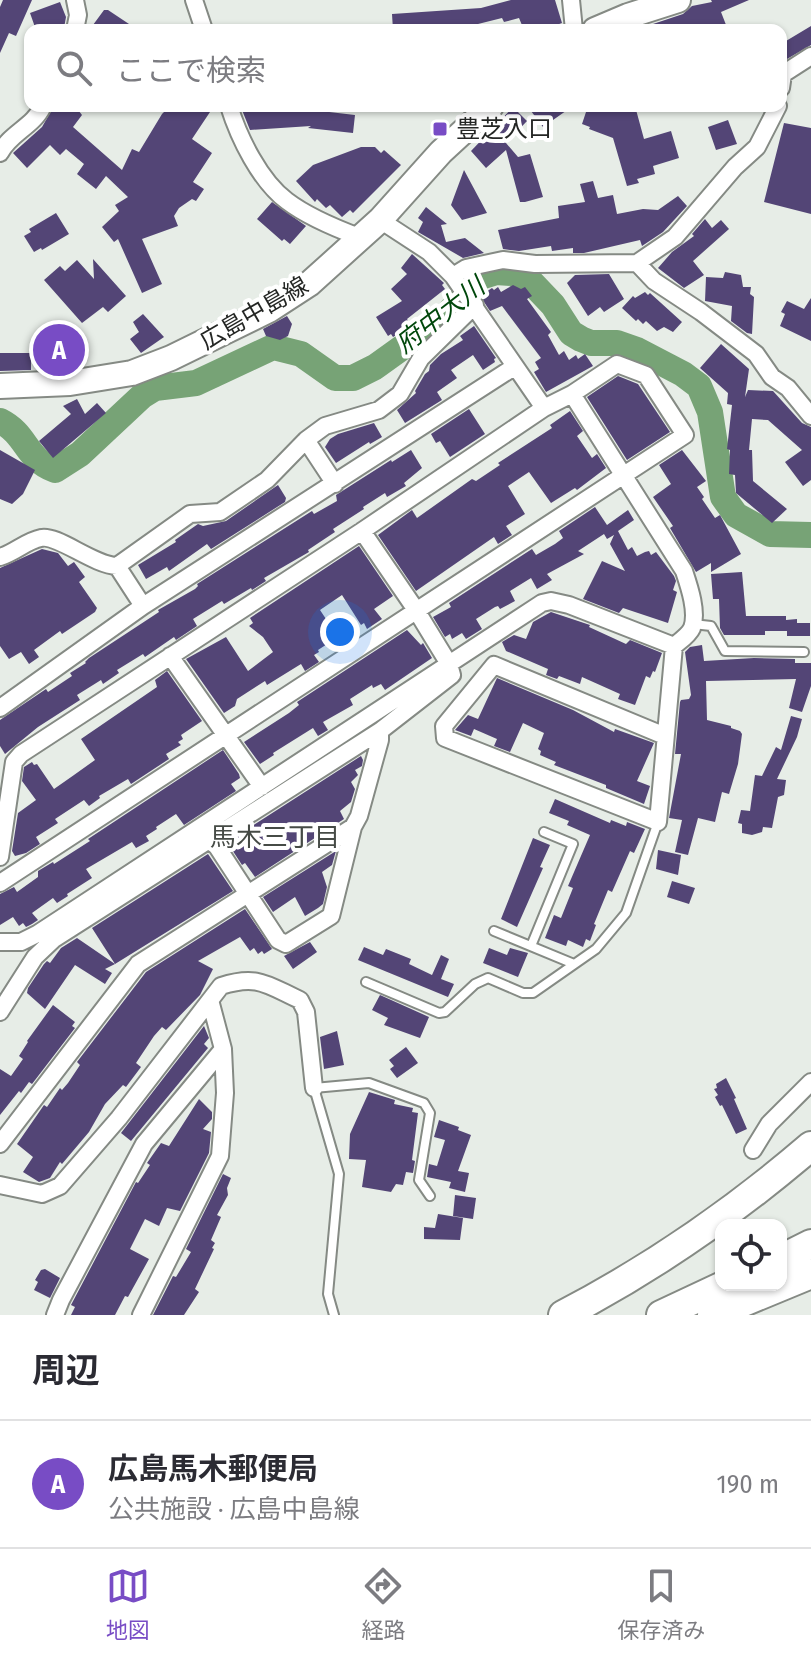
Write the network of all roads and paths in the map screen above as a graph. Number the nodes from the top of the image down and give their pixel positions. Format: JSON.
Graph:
{"nodes":[{"id":1,"x":75,"y":0,"type":"edge"},
{"id":2,"x":194,"y":0,"type":"edge"},
{"id":3,"x":571,"y":0,"type":"edge"},
{"id":4,"x":678,"y":0,"type":"edge"},
{"id":5,"x":76,"y":24,"type":"edge"},
{"id":6,"x":202,"y":24,"type":"edge"},
{"id":7,"x":573,"y":24,"type":"edge"},
{"id":8,"x":609,"y":24,"type":"edge"},
{"id":9,"x":811,"y":56,"type":"edge"},
{"id":10,"x":787,"y":71,"type":"edge"},
{"id":11,"x":39,"y":112,"type":"edge"},
{"id":12,"x":231,"y":112,"type":"edge"},
{"id":13,"x":484,"y":112,"type":"edge"},
{"id":14,"x":775,"y":112,"type":"edge"},
{"id":15,"x":0,"y":153,"type":"edge"},
{"id":16,"x":380,"y":220,"type":"junction"},
{"id":17,"x":359,"y":237,"type":"junction"},
{"id":18,"x":637,"y":263,"type":"junction"},
{"id":19,"x":456,"y":280,"type":"junction"},
{"id":20,"x":472,"y":302,"type":"junction"},
{"id":21,"x":514,"y":367,"type":"junction"},
{"id":22,"x":0,"y":386,"type":"edge"},
{"id":23,"x":572,"y":394,"type":"junction"},
{"id":24,"x":544,"y":408,"type":"junction"},
{"id":25,"x":811,"y":416,"type":"edge"},
{"id":26,"x":306,"y":440,"type":"junction"},
{"id":27,"x":623,"y":475,"type":"junction"},
{"id":28,"x":335,"y":484,"type":"junction"},
{"id":29,"x":362,"y":531,"type":"junction"},
{"id":30,"x":0,"y":557,"type":"edge"},
{"id":31,"x":117,"y":566,"type":"junction"},
{"id":32,"x":143,"y":606,"type":"junction"},
{"id":33,"x":416,"y":610,"type":"junction"},
{"id":34,"x":693,"y":624,"type":"junction"},
{"id":35,"x":674,"y":646,"type":"junction"},
{"id":36,"x":804,"y":652,"type":"dead end"},
{"id":37,"x":170,"y":656,"type":"junction"},
{"id":38,"x":449,"y":664,"type":"junction"},
{"id":39,"x":0,"y":708,"type":"edge"},
{"id":40,"x":380,"y":731,"type":"junction"},
{"id":41,"x":227,"y":736,"type":"junction"},
{"id":42,"x":665,"y":736,"type":"junction"},
{"id":43,"x":262,"y":787,"type":"junction"},
{"id":44,"x":658,"y":822,"type":"junction"},
{"id":45,"x":353,"y":827,"type":"junction"},
{"id":46,"x":544,"y":832,"type":"dead end"},
{"id":47,"x":212,"y":839,"type":"junction"},
{"id":48,"x":0,"y":857,"type":"edge"},
{"id":49,"x":0,"y":883,"type":"edge"},
{"id":50,"x":248,"y":896,"type":"junction"},
{"id":51,"x":494,"y":931,"type":"dead end"},
{"id":52,"x":0,"y":942,"type":"edge"},
{"id":53,"x":21,"y":942,"type":"junction"},
{"id":54,"x":531,"y":946,"type":"junction"},
{"id":55,"x":35,"y":957,"type":"junction"},
{"id":56,"x":574,"y":964,"type":"junction"},
{"id":57,"x":366,"y":982,"type":"dead end"},
{"id":58,"x":210,"y":1000,"type":"junction"},
{"id":59,"x":0,"y":1012,"type":"edge"},
{"id":60,"x":223,"y":1049,"type":"junction"},
{"id":61,"x":811,"y":1082,"type":"edge"},
{"id":62,"x":314,"y":1088,"type":"junction"},
{"id":63,"x":0,"y":1144,"type":"edge"},
{"id":64,"x":811,"y":1146,"type":"edge"},
{"id":65,"x":753,"y":1150,"type":"dead end"},
{"id":66,"x":0,"y":1185,"type":"edge"},
{"id":67,"x":430,"y":1196,"type":"dead end"},
{"id":68,"x":811,"y":1244,"type":"edge"},
{"id":69,"x":787,"y":1256,"type":"edge"},
{"id":70,"x":811,"y":1274,"type":"edge"},
{"id":71,"x":715,"y":1290,"type":"edge"},
{"id":72,"x":55,"y":1315,"type":"edge"},
{"id":73,"x":141,"y":1315,"type":"edge"},
{"id":74,"x":334,"y":1315,"type":"edge"},
{"id":75,"x":563,"y":1315,"type":"edge"},
{"id":76,"x":661,"y":1315,"type":"edge"},
{"id":77,"x":712,"y":1315,"type":"edge"}],
"edges":[{"from":1,"to":5,"type":"street"},
{"from":2,"to":6,"type":"street"},
{"from":3,"to":7,"type":"street"},
{"from":4,"to":8,"type":"main road"},
{"from":9,"to":10,"type":"street"},
{"from":11,"to":15,"type":"street"},
{"from":12,"to":17,"type":"street"},
{"from":13,"to":16,"type":"main road","name":"広島中島線"},
{"from":14,"to":18,"type":"street"},
{"from":16,"to":17,"type":"main road","name":"広島中島線"},
{"from":16,"to":19,"type":"street"},
{"from":17,"to":22,"type":"main road","name":"広島中島線"},
{"from":18,"to":19,"type":"street"},
{"from":18,"to":25,"type":"street"},
{"from":19,"to":20,"type":"street"},
{"from":20,"to":21,"type":"street"},
{"from":20,"to":26,"type":"street"},
{"from":21,"to":24,"type":"street"},
{"from":21,"to":28,"type":"street"},
{"from":23,"to":24,"type":"street"},
{"from":23,"to":27,"type":"street"},
{"from":23,"to":27,"type":"street"},
{"from":24,"to":29,"type":"street"},
{"from":26,"to":28,"type":"street"},
{"from":26,"to":31,"type":"street"},
{"from":27,"to":33,"type":"street"},
{"from":27,"to":34,"type":"street"},
{"from":28,"to":32,"type":"street"},
{"from":29,"to":33,"type":"street"},
{"from":29,"to":37,"type":"street"},
{"from":30,"to":31,"type":"street"},
{"from":31,"to":32,"type":"street"},
{"from":32,"to":39,"type":"street"},
{"from":33,"to":38,"type":"street"},
{"from":33,"to":41,"type":"street"},
{"from":34,"to":35,"type":"street"},
{"from":34,"to":36,"type":"lane"},
{"from":35,"to":38,"type":"street"},
{"from":35,"to":42,"type":"street"},
{"from":37,"to":41,"type":"street"},
{"from":37,"to":48,"type":"street"},
{"from":38,"to":40,"type":"street"},
{"from":38,"to":43,"type":"street"},
{"from":40,"to":45,"type":"street"},
{"from":40,"to":47,"type":"street"},
{"from":41,"to":43,"type":"street"},
{"from":41,"to":49,"type":"street"},
{"from":42,"to":44,"type":"street"},
{"from":42,"to":44,"type":"street"},
{"from":43,"to":53,"type":"street"},
{"from":44,"to":56,"type":"lane"},
{"from":45,"to":50,"type":"street"},
{"from":45,"to":50,"type":"street"},
{"from":46,"to":54,"type":"lane"},
{"from":47,"to":50,"type":"street"},
{"from":47,"to":55,"type":"street"},
{"from":50,"to":63,"type":"street"},
{"from":51,"to":54,"type":"lane"},
{"from":52,"to":53,"type":"street"},
{"from":53,"to":55,"type":"street"},
{"from":54,"to":56,"type":"lane"},
{"from":55,"to":59,"type":"street"},
{"from":56,"to":57,"type":"lane"},
{"from":58,"to":60,"type":"street"},
{"from":58,"to":62,"type":"street"},
{"from":58,"to":66,"type":"street"},
{"from":60,"to":72,"type":"street"},
{"from":60,"to":73,"type":"street"},
{"from":61,"to":65,"type":"street"},
{"from":62,"to":67,"type":"lane"},
{"from":62,"to":74,"type":"lane"},
{"from":64,"to":75,"type":"highway"},
{"from":68,"to":69,"type":"highway"},
{"from":70,"to":77,"type":"highway"},
{"from":71,"to":76,"type":"highway"}]}
